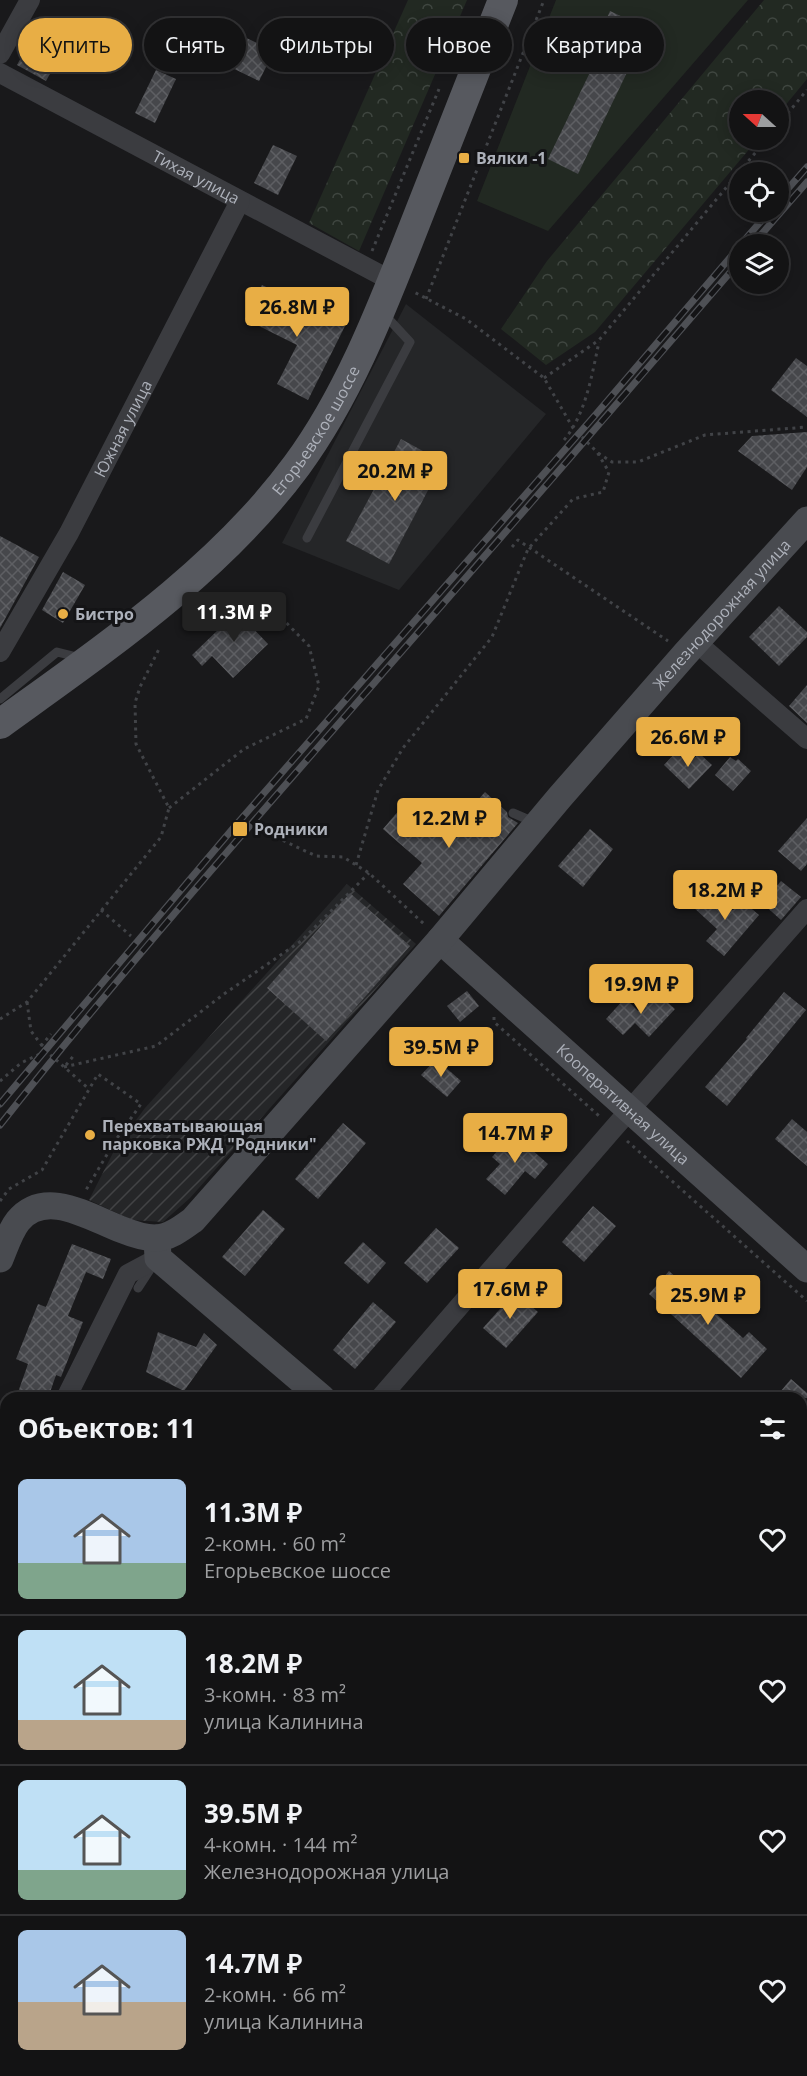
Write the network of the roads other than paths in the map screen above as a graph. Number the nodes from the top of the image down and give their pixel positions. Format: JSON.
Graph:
{"nodes":[{"id":1,"x":30,"y":0,"type":"edge"},
{"id":2,"x":503,"y":0,"type":"edge"},
{"id":3,"x":0,"y":54,"type":"edge"},
{"id":4,"x":0,"y":73,"type":"edge"},
{"id":5,"x":240,"y":201,"type":"junction"},
{"id":6,"x":392,"y":281,"type":"junction"},
{"id":7,"x":380,"y":309,"type":"junction"},
{"id":8,"x":807,"y":520,"type":"edge"},
{"id":9,"x":307,"y":538,"type":"dead end"},
{"id":10,"x":691,"y":648,"type":"junction"},
{"id":11,"x":0,"y":652,"type":"edge"},
{"id":12,"x":89,"y":660,"type":"junction"},
{"id":13,"x":0,"y":699,"type":"edge"},
{"id":14,"x":0,"y":724,"type":"edge"},
{"id":15,"x":807,"y":739,"type":"edge"},
{"id":16,"x":513,"y":813,"type":"dead end"},
{"id":17,"x":538,"y":824,"type":"junction"},
{"id":18,"x":807,"y":909,"type":"edge"},
{"id":19,"x":440,"y":940,"type":"junction"},
{"id":20,"x":630,"y":1110,"type":"junction"},
{"id":21,"x":157,"y":1248,"type":"junction"},
{"id":22,"x":0,"y":1259,"type":"edge"},
{"id":23,"x":807,"y":1269,"type":"edge"},
{"id":24,"x":138,"y":1288,"type":"dead end"},
{"id":25,"x":69,"y":1392,"type":"edge"},
{"id":26,"x":315,"y":1392,"type":"edge"},
{"id":27,"x":385,"y":1392,"type":"edge"}],
"edges":[{"from":1,"to":3,"type":"street"},
{"from":2,"to":6,"type":"main road","name":"Егорьевское шоссе"},
{"from":4,"to":5,"type":"street","name":"Тихая улица"},
{"from":5,"to":6,"type":"street","name":"Тихая улица"},
{"from":5,"to":11,"type":"street","name":"Южная улица"},
{"from":6,"to":7,"type":"main road","name":"Егорьевское шоссе"},
{"from":7,"to":9,"type":"lane"},
{"from":7,"to":12,"type":"main road","name":"Егорьевское шоссе"},
{"from":8,"to":10,"type":"main road","name":"Железнодорожная улица"},
{"from":10,"to":15,"type":"street"},
{"from":10,"to":17,"type":"main road","name":"Железнодорожная улица"},
{"from":12,"to":13,"type":"lane"},
{"from":12,"to":14,"type":"main road","name":"Егорьевское шоссе"},
{"from":16,"to":17,"type":"lane"},
{"from":17,"to":19,"type":"main road","name":"Железнодорожная улица"},
{"from":18,"to":20,"type":"street"},
{"from":19,"to":20,"type":"main road","name":"Кооперативная улица"},
{"from":19,"to":21,"type":"main road","name":"Железнодорожная улица"},
{"from":20,"to":23,"type":"main road","name":"Кооперативная улица"},
{"from":20,"to":27,"type":"street"},
{"from":21,"to":22,"type":"main road"},
{"from":21,"to":24,"type":"lane"},
{"from":21,"to":25,"type":"street","name":"Железнодорожная улица"},
{"from":21,"to":26,"type":"main road"}]}
